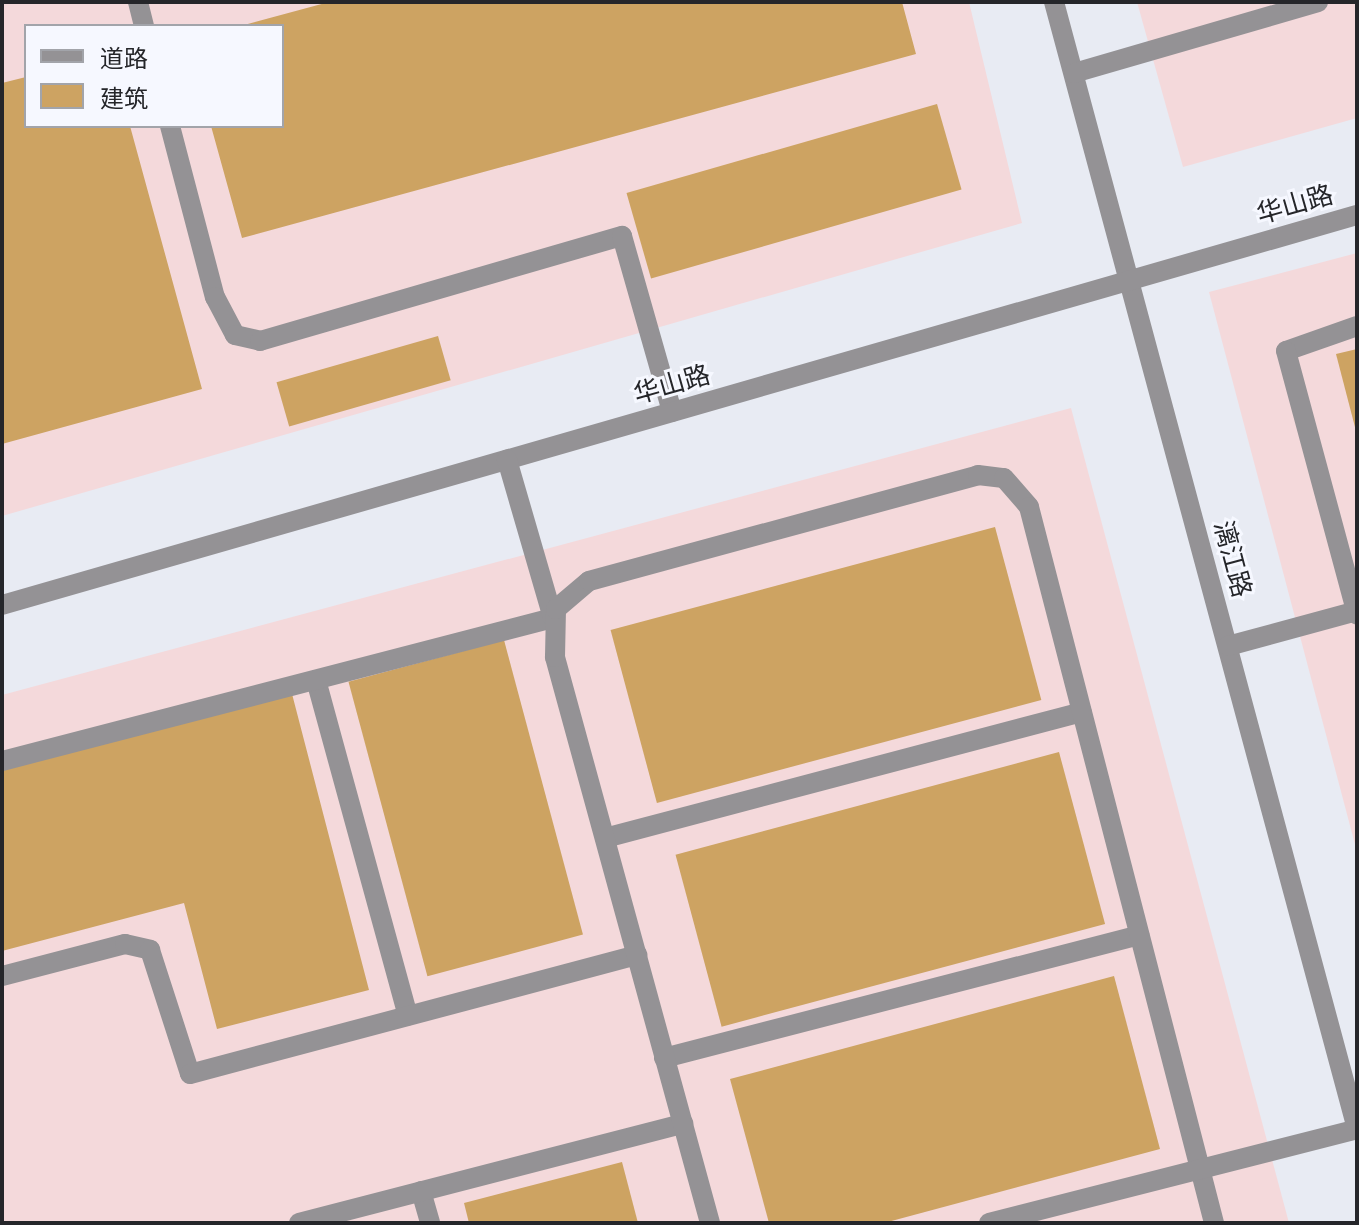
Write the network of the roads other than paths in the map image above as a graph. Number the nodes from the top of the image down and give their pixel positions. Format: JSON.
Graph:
{"nodes":[{"id":1,"x":138,"y":2,"type":"edge"},
{"id":2,"x":1054,"y":2,"type":"edge"},
{"id":3,"x":1318,"y":2,"type":"edge"},
{"id":4,"x":144,"y":24,"type":"edge"},
{"id":5,"x":1074,"y":73,"type":"junction"},
{"id":6,"x":171,"y":128,"type":"edge"},
{"id":7,"x":1357,"y":215,"type":"edge"},
{"id":8,"x":1131,"y":279,"type":"junction"},
{"id":9,"x":1357,"y":326,"type":"edge"},
{"id":10,"x":672,"y":412,"type":"junction"},
{"id":11,"x":507,"y":460,"type":"junction"},
{"id":12,"x":2,"y":605,"type":"edge"},
{"id":13,"x":1357,"y":613,"type":"edge"},
{"id":14,"x":553,"y":618,"type":"junction"},
{"id":15,"x":1228,"y":646,"type":"junction"},
{"id":16,"x":316,"y":680,"type":"junction"},
{"id":17,"x":1082,"y":712,"type":"junction"},
{"id":18,"x":2,"y":761,"type":"edge"},
{"id":19,"x":605,"y":838,"type":"junction"},
{"id":20,"x":1139,"y":935,"type":"junction"},
{"id":21,"x":637,"y":955,"type":"junction"},
{"id":22,"x":2,"y":976,"type":"edge"},
{"id":23,"x":408,"y":1016,"type":"junction"},
{"id":24,"x":664,"y":1058,"type":"junction"},
{"id":25,"x":683,"y":1124,"type":"junction"},
{"id":26,"x":1357,"y":1129,"type":"edge"},
{"id":27,"x":1200,"y":1169,"type":"junction"},
{"id":28,"x":421,"y":1191,"type":"junction"},
{"id":29,"x":299,"y":1223,"type":"edge"},
{"id":30,"x":430,"y":1223,"type":"edge"},
{"id":31,"x":710,"y":1223,"type":"edge"},
{"id":32,"x":989,"y":1223,"type":"edge"},
{"id":33,"x":1214,"y":1223,"type":"edge"}],
"edges":[{"from":1,"to":4,"type":"street"},
{"from":2,"to":5,"type":"street","name":"漓江路"},
{"from":3,"to":5,"type":"street"},
{"from":5,"to":8,"type":"street","name":"漓江路"},
{"from":6,"to":10,"type":"street"},
{"from":7,"to":8,"type":"street","name":"华山路"},
{"from":8,"to":10,"type":"street","name":"华山路"},
{"from":8,"to":15,"type":"street","name":"漓江路"},
{"from":9,"to":13,"type":"street"},
{"from":10,"to":11,"type":"street","name":"华山路"},
{"from":11,"to":12,"type":"street","name":"华山路"},
{"from":11,"to":14,"type":"street"},
{"from":13,"to":15,"type":"street"},
{"from":14,"to":16,"type":"street"},
{"from":14,"to":17,"type":"street"},
{"from":14,"to":19,"type":"street"},
{"from":15,"to":26,"type":"street","name":"漓江路"},
{"from":16,"to":18,"type":"street"},
{"from":16,"to":23,"type":"street"},
{"from":17,"to":19,"type":"street"},
{"from":17,"to":20,"type":"street"},
{"from":19,"to":21,"type":"street"},
{"from":20,"to":24,"type":"street"},
{"from":20,"to":27,"type":"street"},
{"from":21,"to":23,"type":"street"},
{"from":21,"to":24,"type":"street"},
{"from":22,"to":23,"type":"street"},
{"from":24,"to":25,"type":"street"},
{"from":25,"to":28,"type":"street"},
{"from":25,"to":31,"type":"street"},
{"from":26,"to":27,"type":"street"},
{"from":27,"to":32,"type":"street"},
{"from":27,"to":33,"type":"street"},
{"from":28,"to":29,"type":"street"},
{"from":28,"to":30,"type":"street"}]}
